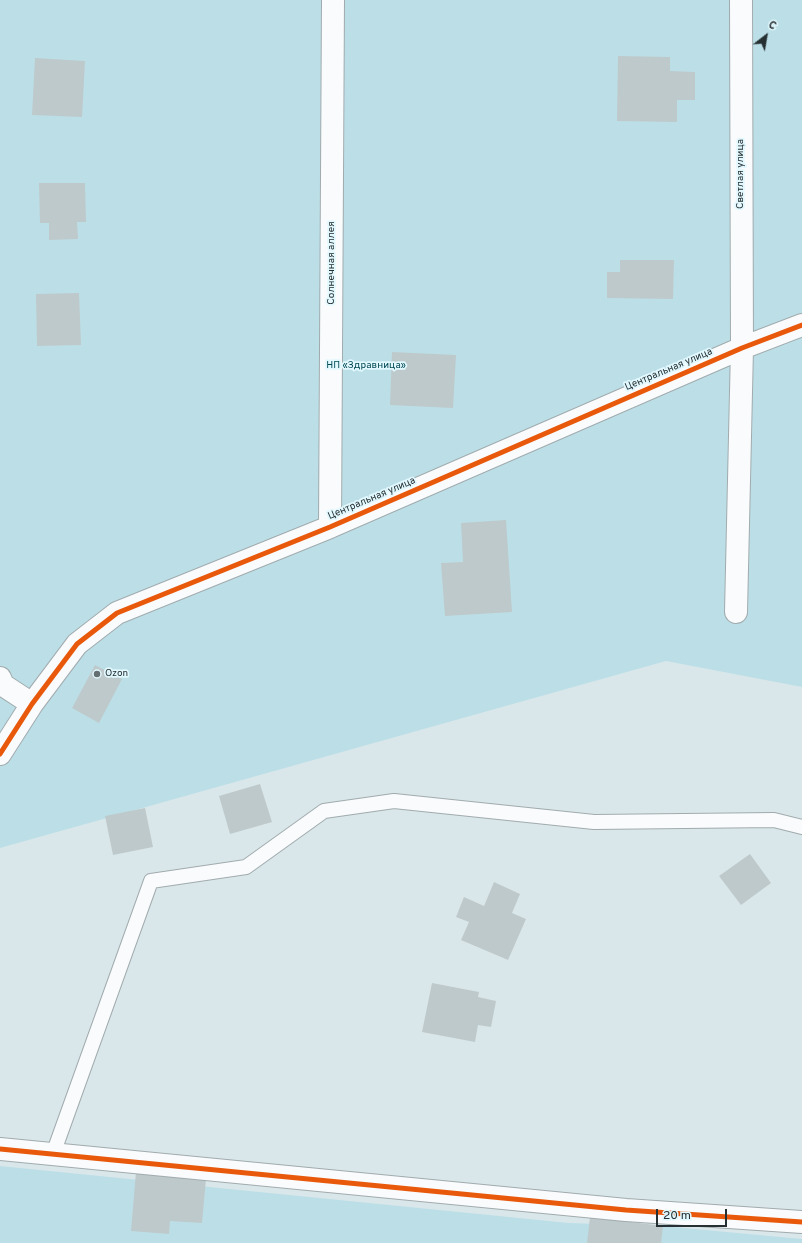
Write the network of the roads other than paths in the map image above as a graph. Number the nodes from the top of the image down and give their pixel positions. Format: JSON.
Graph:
{"nodes":[{"id":1,"x":333,"y":0,"type":"edge"},
{"id":2,"x":741,"y":0,"type":"edge"},
{"id":3,"x":802,"y":325,"type":"edge"},
{"id":4,"x":742,"y":348,"type":"junction"},
{"id":5,"x":330,"y":527,"type":"junction"},
{"id":6,"x":736,"y":612,"type":"dead end"},
{"id":7,"x":0,"y":678,"type":"edge"},
{"id":8,"x":32,"y":704,"type":"junction"},
{"id":9,"x":0,"y":754,"type":"edge"},
{"id":10,"x":802,"y":827,"type":"edge"},
{"id":11,"x":0,"y":1149,"type":"edge"},
{"id":12,"x":54,"y":1154,"type":"junction"},
{"id":13,"x":802,"y":1222,"type":"edge"}],
"edges":[{"from":1,"to":5,"type":"street","name":"Солнечная аллея"},
{"from":2,"to":4,"type":"street","name":"Светлая улица"},
{"from":3,"to":4,"type":"street","name":"Центральная улица"},
{"from":4,"to":5,"type":"street","name":"Центральная улица"},
{"from":4,"to":6,"type":"street","name":"Светлая улица"},
{"from":5,"to":8,"type":"street","name":"Центральная улица"},
{"from":7,"to":8,"type":"street"},
{"from":8,"to":9,"type":"street","name":"Центральная улица"},
{"from":10,"to":12,"type":"lane"},
{"from":11,"to":12,"type":"street"},
{"from":12,"to":13,"type":"street"}]}
